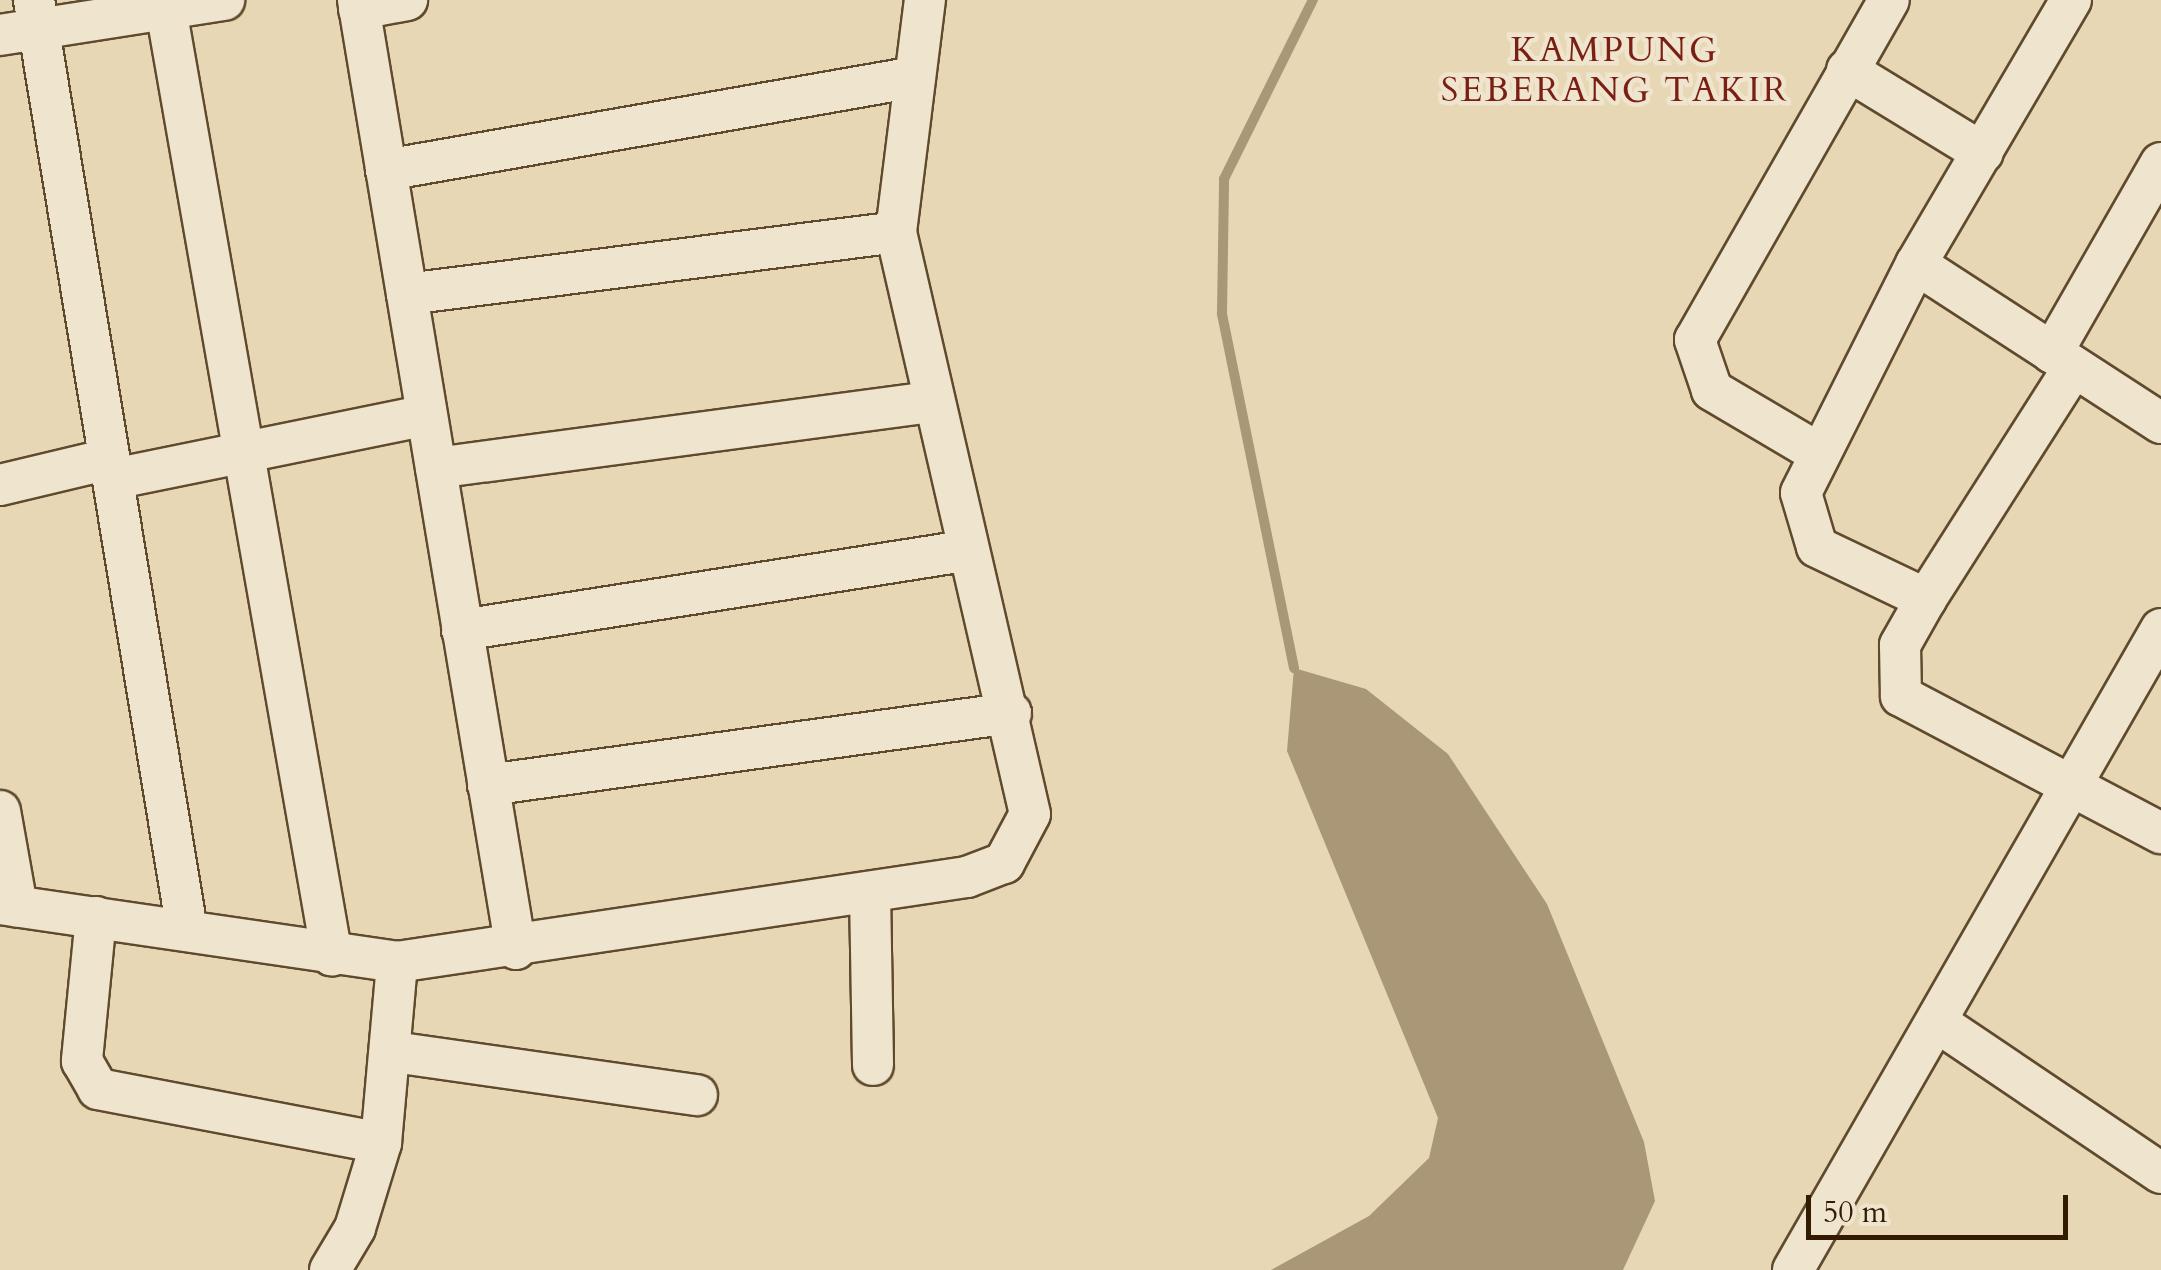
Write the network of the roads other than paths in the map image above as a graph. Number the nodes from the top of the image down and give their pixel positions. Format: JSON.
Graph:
{"nodes":[{"id":1,"x":224,"y":0,"type":"edge"},
{"id":2,"x":407,"y":0,"type":"edge"},
{"id":3,"x":925,"y":0,"type":"edge"},
{"id":4,"x":1889,"y":0,"type":"edge"},
{"id":5,"x":2071,"y":0,"type":"edge"},
{"id":6,"x":358,"y":4,"type":"edge"},
{"id":7,"x":166,"y":9,"type":"junction"},
{"id":8,"x":24,"y":21,"type":"edge"},
{"id":9,"x":1847,"y":70,"type":"junction"},
{"id":10,"x":914,"y":77,"type":"junction"},
{"id":11,"x":1983,"y":153,"type":"junction"},
{"id":12,"x":2161,"y":163,"type":"edge"},
{"id":13,"x":386,"y":170,"type":"junction"},
{"id":14,"x":896,"y":232,"type":"junction"},
{"id":15,"x":1916,"y":264,"type":"junction"},
{"id":16,"x":407,"y":294,"type":"junction"},
{"id":17,"x":2062,"y":360,"type":"junction"},
{"id":18,"x":930,"y":402,"type":"junction"},
{"id":19,"x":427,"y":415,"type":"junction"},
{"id":20,"x":2161,"y":422,"type":"edge"},
{"id":21,"x":1814,"y":451,"type":"junction"},
{"id":22,"x":244,"y":452,"type":"junction"},
{"id":23,"x":110,"y":468,"type":"junction"},
{"id":24,"x":436,"y":468,"type":"junction"},
{"id":25,"x":0,"y":486,"type":"edge"},
{"id":26,"x":964,"y":552,"type":"junction"},
{"id":27,"x":1926,"y":599,"type":"junction"},
{"id":28,"x":2161,"y":629,"type":"edge"},
{"id":29,"x":462,"y":630,"type":"junction"},
{"id":30,"x":1011,"y":713,"type":"junction"},
{"id":31,"x":2077,"y":783,"type":"junction"},
{"id":32,"x":488,"y":785,"type":"junction"},
{"id":33,"x":0,"y":811,"type":"edge"},
{"id":34,"x":2161,"y":833,"type":"edge"},
{"id":35,"x":870,"y":892,"type":"junction"},
{"id":36,"x":8,"y":905,"type":"edge"},
{"id":37,"x":96,"y":917,"type":"junction"},
{"id":38,"x":187,"y":930,"type":"junction"},
{"id":39,"x":516,"y":950,"type":"junction"},
{"id":40,"x":332,"y":956,"type":"junction"},
{"id":41,"x":397,"y":962,"type":"junction"},
{"id":42,"x":1937,"y":1022,"type":"junction"},
{"id":43,"x":394,"y":1052,"type":"junction"},
{"id":44,"x":873,"y":1065,"type":"dead end"},
{"id":45,"x":697,"y":1094,"type":"dead end"},
{"id":46,"x":381,"y":1143,"type":"junction"},
{"id":47,"x":2161,"y":1172,"type":"edge"},
{"id":48,"x":330,"y":1270,"type":"edge"},
{"id":49,"x":1794,"y":1270,"type":"edge"}],
"edges":[{"from":1,"to":7,"type":"street"},
{"from":2,"to":6,"type":"street"},
{"from":3,"to":10,"type":"street"},
{"from":4,"to":9,"type":"street"},
{"from":5,"to":11,"type":"street"},
{"from":6,"to":13,"type":"street"},
{"from":7,"to":8,"type":"street"},
{"from":7,"to":22,"type":"street"},
{"from":8,"to":23,"type":"street"},
{"from":9,"to":11,"type":"street"},
{"from":9,"to":21,"type":"street"},
{"from":10,"to":13,"type":"street"},
{"from":10,"to":14,"type":"street"},
{"from":11,"to":15,"type":"street"},
{"from":12,"to":17,"type":"street"},
{"from":13,"to":16,"type":"street"},
{"from":14,"to":16,"type":"street"},
{"from":14,"to":18,"type":"street"},
{"from":15,"to":17,"type":"street"},
{"from":15,"to":21,"type":"street"},
{"from":16,"to":19,"type":"street"},
{"from":17,"to":20,"type":"street"},
{"from":17,"to":27,"type":"street"},
{"from":18,"to":24,"type":"street"},
{"from":18,"to":26,"type":"street"},
{"from":19,"to":22,"type":"street"},
{"from":19,"to":24,"type":"street"},
{"from":21,"to":27,"type":"street"},
{"from":22,"to":23,"type":"street"},
{"from":22,"to":40,"type":"street"},
{"from":23,"to":25,"type":"street"},
{"from":23,"to":38,"type":"street"},
{"from":24,"to":29,"type":"street"},
{"from":26,"to":29,"type":"street"},
{"from":26,"to":30,"type":"street"},
{"from":27,"to":31,"type":"street"},
{"from":28,"to":31,"type":"street"},
{"from":29,"to":32,"type":"street"},
{"from":30,"to":32,"type":"street"},
{"from":30,"to":35,"type":"street"},
{"from":31,"to":34,"type":"street"},
{"from":31,"to":42,"type":"street"},
{"from":32,"to":39,"type":"street"},
{"from":33,"to":36,"type":"street"},
{"from":35,"to":39,"type":"street"},
{"from":35,"to":44,"type":"street"},
{"from":36,"to":37,"type":"street"},
{"from":37,"to":38,"type":"street"},
{"from":37,"to":46,"type":"street"},
{"from":38,"to":40,"type":"street"},
{"from":39,"to":41,"type":"street"},
{"from":40,"to":41,"type":"street"},
{"from":41,"to":43,"type":"street"},
{"from":42,"to":47,"type":"street"},
{"from":42,"to":49,"type":"street"},
{"from":43,"to":45,"type":"street"},
{"from":43,"to":46,"type":"street"},
{"from":46,"to":48,"type":"street"}]}
